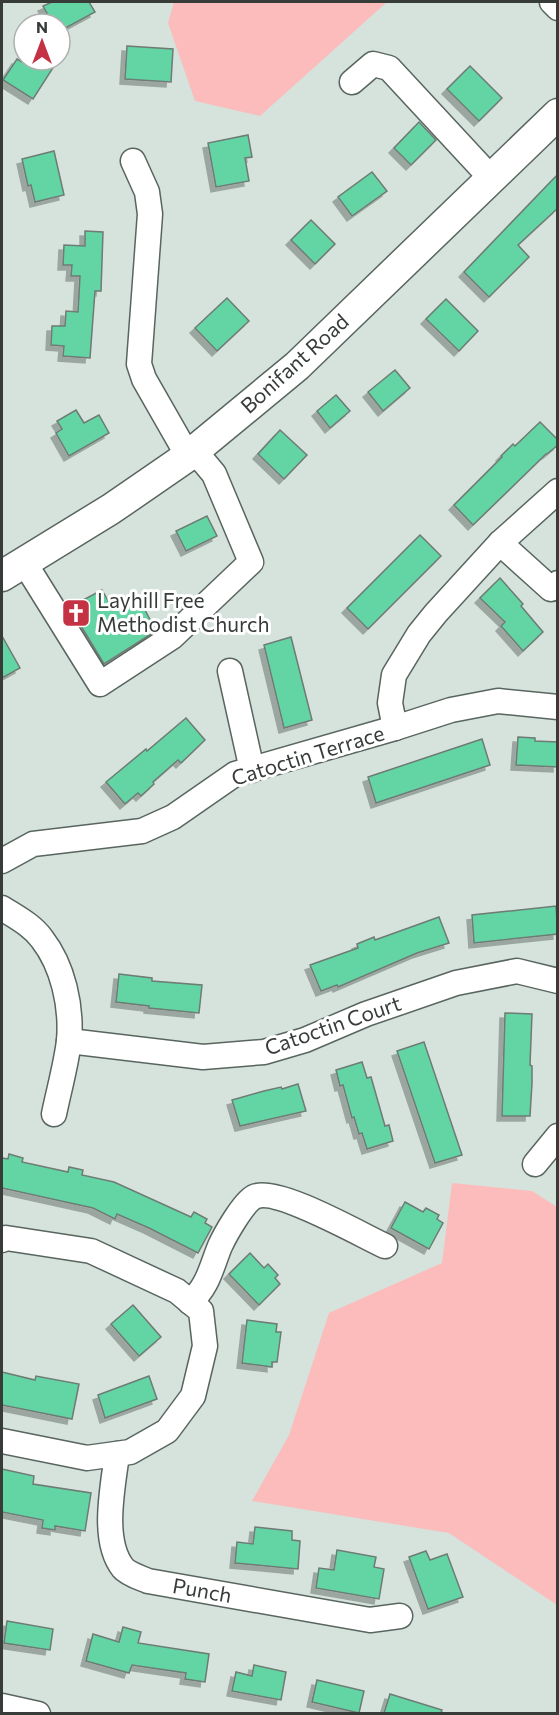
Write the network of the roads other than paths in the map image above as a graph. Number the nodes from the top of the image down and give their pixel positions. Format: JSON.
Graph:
{"nodes":[{"id":1,"x":552,"y":2,"type":"edge"},
{"id":2,"x":558,"y":8,"type":"edge"},
{"id":3,"x":352,"y":82,"type":"dead end"},
{"id":4,"x":558,"y":114,"type":"edge"},
{"id":5,"x":133,"y":161,"type":"dead end"},
{"id":6,"x":491,"y":178,"type":"junction"},
{"id":7,"x":191,"y":453,"type":"junction"},
{"id":8,"x":558,"y":491,"type":"edge"},
{"id":9,"x":500,"y":543,"type":"junction"},
{"id":10,"x":13,"y":569,"type":"edge"},
{"id":11,"x":558,"y":583,"type":"edge"},
{"id":12,"x":230,"y":671,"type":"dead end"},
{"id":13,"x":558,"y":706,"type":"edge"},
{"id":14,"x":395,"y":728,"type":"junction"},
{"id":15,"x":252,"y":770,"type":"junction"},
{"id":16,"x":2,"y":861,"type":"edge"},
{"id":17,"x":2,"y":908,"type":"edge"},
{"id":18,"x":558,"y":981,"type":"edge"},
{"id":19,"x":69,"y":1041,"type":"junction"},
{"id":20,"x":54,"y":1114,"type":"dead end"},
{"id":21,"x":558,"y":1136,"type":"edge"},
{"id":22,"x":535,"y":1164,"type":"dead end"},
{"id":23,"x":2,"y":1240,"type":"edge"},
{"id":24,"x":385,"y":1246,"type":"dead end"},
{"id":25,"x":190,"y":1302,"type":"junction"},
{"id":26,"x":2,"y":1441,"type":"edge"},
{"id":27,"x":117,"y":1454,"type":"junction"},
{"id":28,"x":400,"y":1616,"type":"dead end"},
{"id":29,"x":2,"y":1706,"type":"edge"},
{"id":30,"x":38,"y":1713,"type":"edge"}],
"edges":[{"from":1,"to":2,"type":"street"},
{"from":3,"to":6,"type":"street"},
{"from":4,"to":6,"type":"main road","name":"Bonifant Road"},
{"from":5,"to":7,"type":"street"},
{"from":6,"to":7,"type":"main road","name":"Bonifant Road"},
{"from":7,"to":10,"type":"main road","name":"Bonifant Road"},
{"from":7,"to":10,"type":"street"},
{"from":8,"to":9,"type":"street"},
{"from":9,"to":11,"type":"street"},
{"from":9,"to":14,"type":"street"},
{"from":12,"to":15,"type":"street"},
{"from":13,"to":14,"type":"street","name":"Catoctin Terrace"},
{"from":14,"to":15,"type":"street","name":"Catoctin Terrace"},
{"from":15,"to":16,"type":"street","name":"Catoctin Terrace"},
{"from":17,"to":19,"type":"street"},
{"from":18,"to":19,"type":"street","name":"Catoctin Court"},
{"from":19,"to":20,"type":"street"},
{"from":21,"to":22,"type":"street"},
{"from":23,"to":25,"type":"street"},
{"from":24,"to":25,"type":"street"},
{"from":25,"to":27,"type":"street"},
{"from":26,"to":27,"type":"street"},
{"from":27,"to":28,"type":"street","name":"Punch"},
{"from":29,"to":30,"type":"street"}]}
